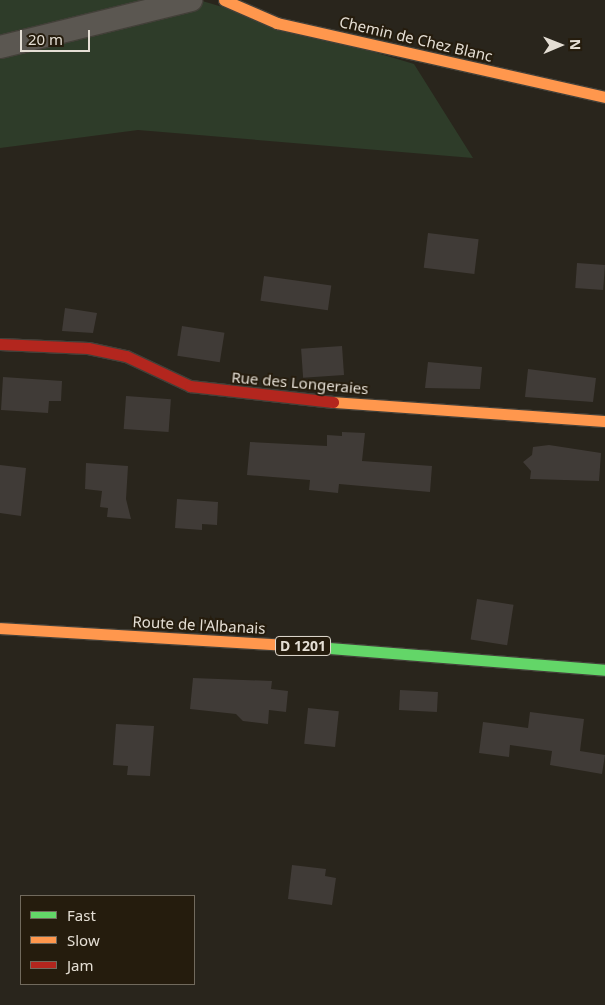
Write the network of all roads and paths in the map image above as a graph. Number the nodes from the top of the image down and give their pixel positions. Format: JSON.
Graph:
{"nodes":[{"id":1,"x":191,"y":0,"type":"edge"},
{"id":2,"x":224,"y":0,"type":"edge"},
{"id":3,"x":0,"y":47,"type":"edge"},
{"id":4,"x":605,"y":97,"type":"edge"},
{"id":5,"x":0,"y":344,"type":"edge"},
{"id":6,"x":605,"y":422,"type":"edge"},
{"id":7,"x":0,"y":628,"type":"edge"},
{"id":8,"x":605,"y":670,"type":"edge"}],
"edges":[{"from":1,"to":3,"type":"street"},
{"from":2,"to":4,"type":"street","name":"Chemin de Chez Blanc"},
{"from":5,"to":6,"type":"street","name":"Rue des Longeraies"},
{"from":7,"to":8,"type":"street","name":"Route de l'Albanais","number":"D 1201"}]}
